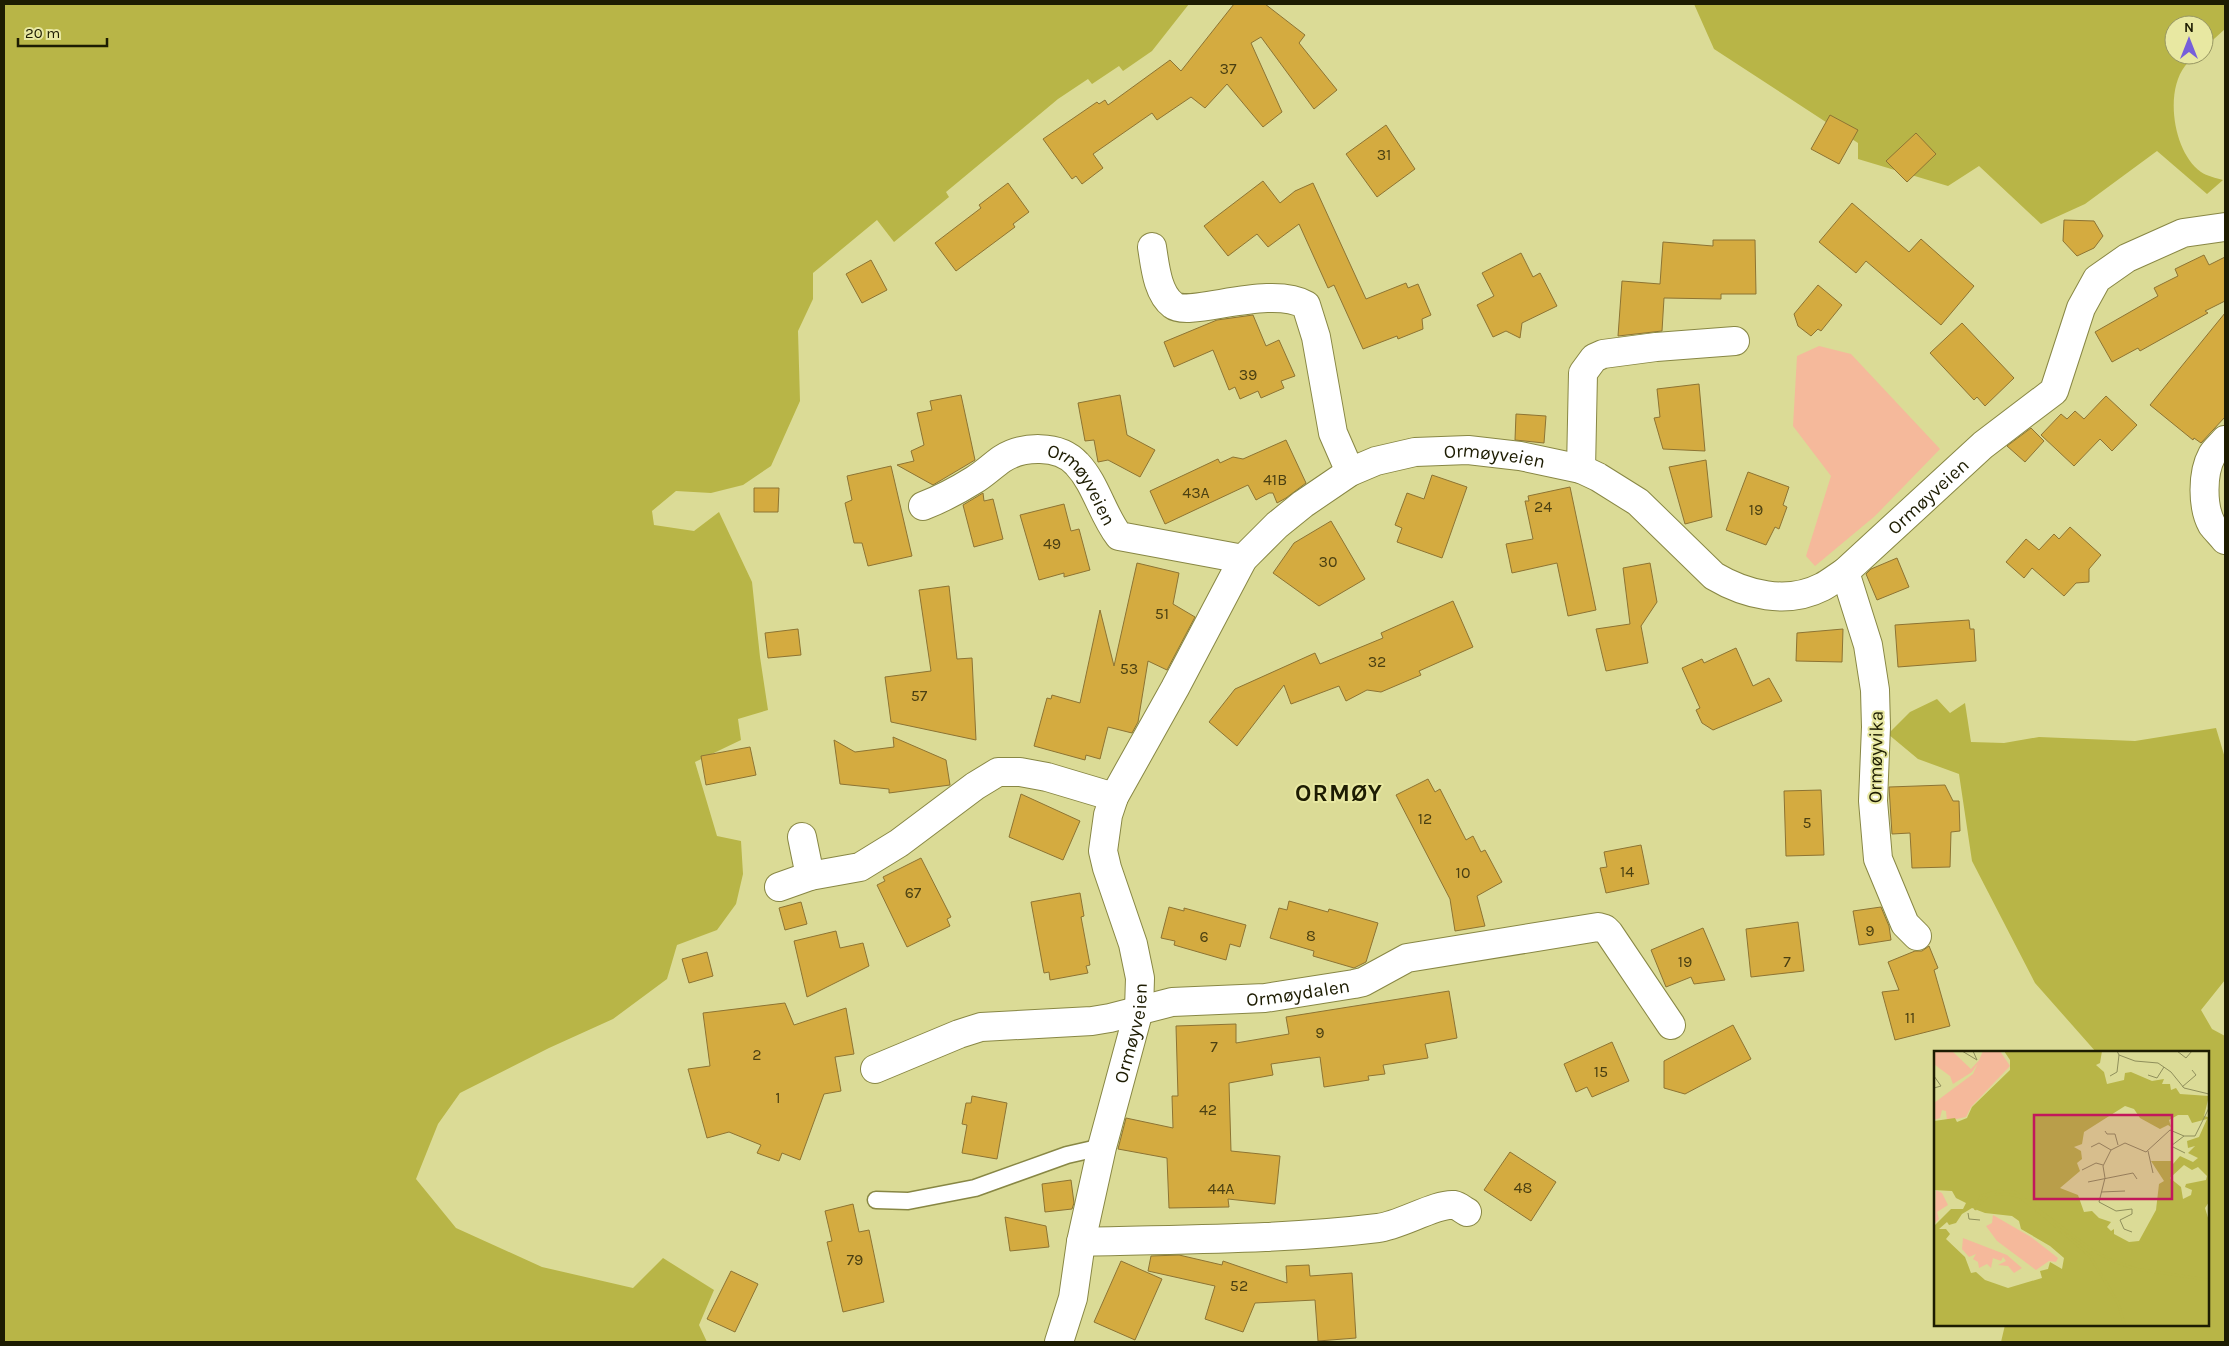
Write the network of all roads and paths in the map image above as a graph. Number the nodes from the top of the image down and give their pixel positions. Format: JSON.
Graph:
{"nodes":[{"id":1,"x":2225,"y":227,"type":"edge"},
{"id":2,"x":1152,"y":248,"type":"dead end"},
{"id":3,"x":1735,"y":341,"type":"dead end"},
{"id":4,"x":2225,"y":440,"type":"edge"},
{"id":5,"x":1580,"y":469,"type":"junction"},
{"id":6,"x":1350,"y":472,"type":"junction"},
{"id":7,"x":923,"y":506,"type":"dead end"},
{"id":8,"x":2225,"y":540,"type":"edge"},
{"id":9,"x":1243,"y":559,"type":"junction"},
{"id":10,"x":1845,"y":572,"type":"junction"},
{"id":11,"x":1114,"y":797,"type":"junction"},
{"id":12,"x":802,"y":837,"type":"dead end"},
{"id":13,"x":810,"y":876,"type":"junction"},
{"id":14,"x":779,"y":887,"type":"dead end"},
{"id":15,"x":1916,"y":936,"type":"dead end"},
{"id":16,"x":1139,"y":1010,"type":"junction"},
{"id":17,"x":1671,"y":1026,"type":"dead end"},
{"id":18,"x":875,"y":1069,"type":"dead end"},
{"id":19,"x":1102,"y":1147,"type":"junction"},
{"id":20,"x":876,"y":1200,"type":"dead end"},
{"id":21,"x":1468,"y":1212,"type":"dead end"},
{"id":22,"x":1081,"y":1242,"type":"junction"},
{"id":23,"x":1059,"y":1342,"type":"edge"}],
"edges":[{"from":1,"to":10,"type":"street","name":"Ormøyveien"},
{"from":2,"to":6,"type":"street"},
{"from":3,"to":5,"type":"street"},
{"from":4,"to":8,"type":"street"},
{"from":5,"to":6,"type":"street","name":"Ormøyveien"},
{"from":5,"to":10,"type":"street","name":"Ormøyveien"},
{"from":6,"to":9,"type":"street","name":"Ormøyveien"},
{"from":7,"to":9,"type":"street","name":"Ormøyveien"},
{"from":9,"to":11,"type":"street","name":"Ormøyveien"},
{"from":10,"to":15,"type":"street","name":"Ormøyvika"},
{"from":11,"to":13,"type":"street"},
{"from":11,"to":16,"type":"street","name":"Ormøyveien"},
{"from":12,"to":13,"type":"street"},
{"from":13,"to":14,"type":"street"},
{"from":16,"to":17,"type":"street","name":"Ormøydalen"},
{"from":16,"to":18,"type":"street","name":"Ormøydalen"},
{"from":16,"to":19,"type":"street","name":"Ormøyveien"},
{"from":19,"to":20,"type":"lane"},
{"from":19,"to":22,"type":"street","name":"Ormøyveien"},
{"from":21,"to":22,"type":"street"},
{"from":22,"to":23,"type":"street","name":"Ormøyveien"}]}
